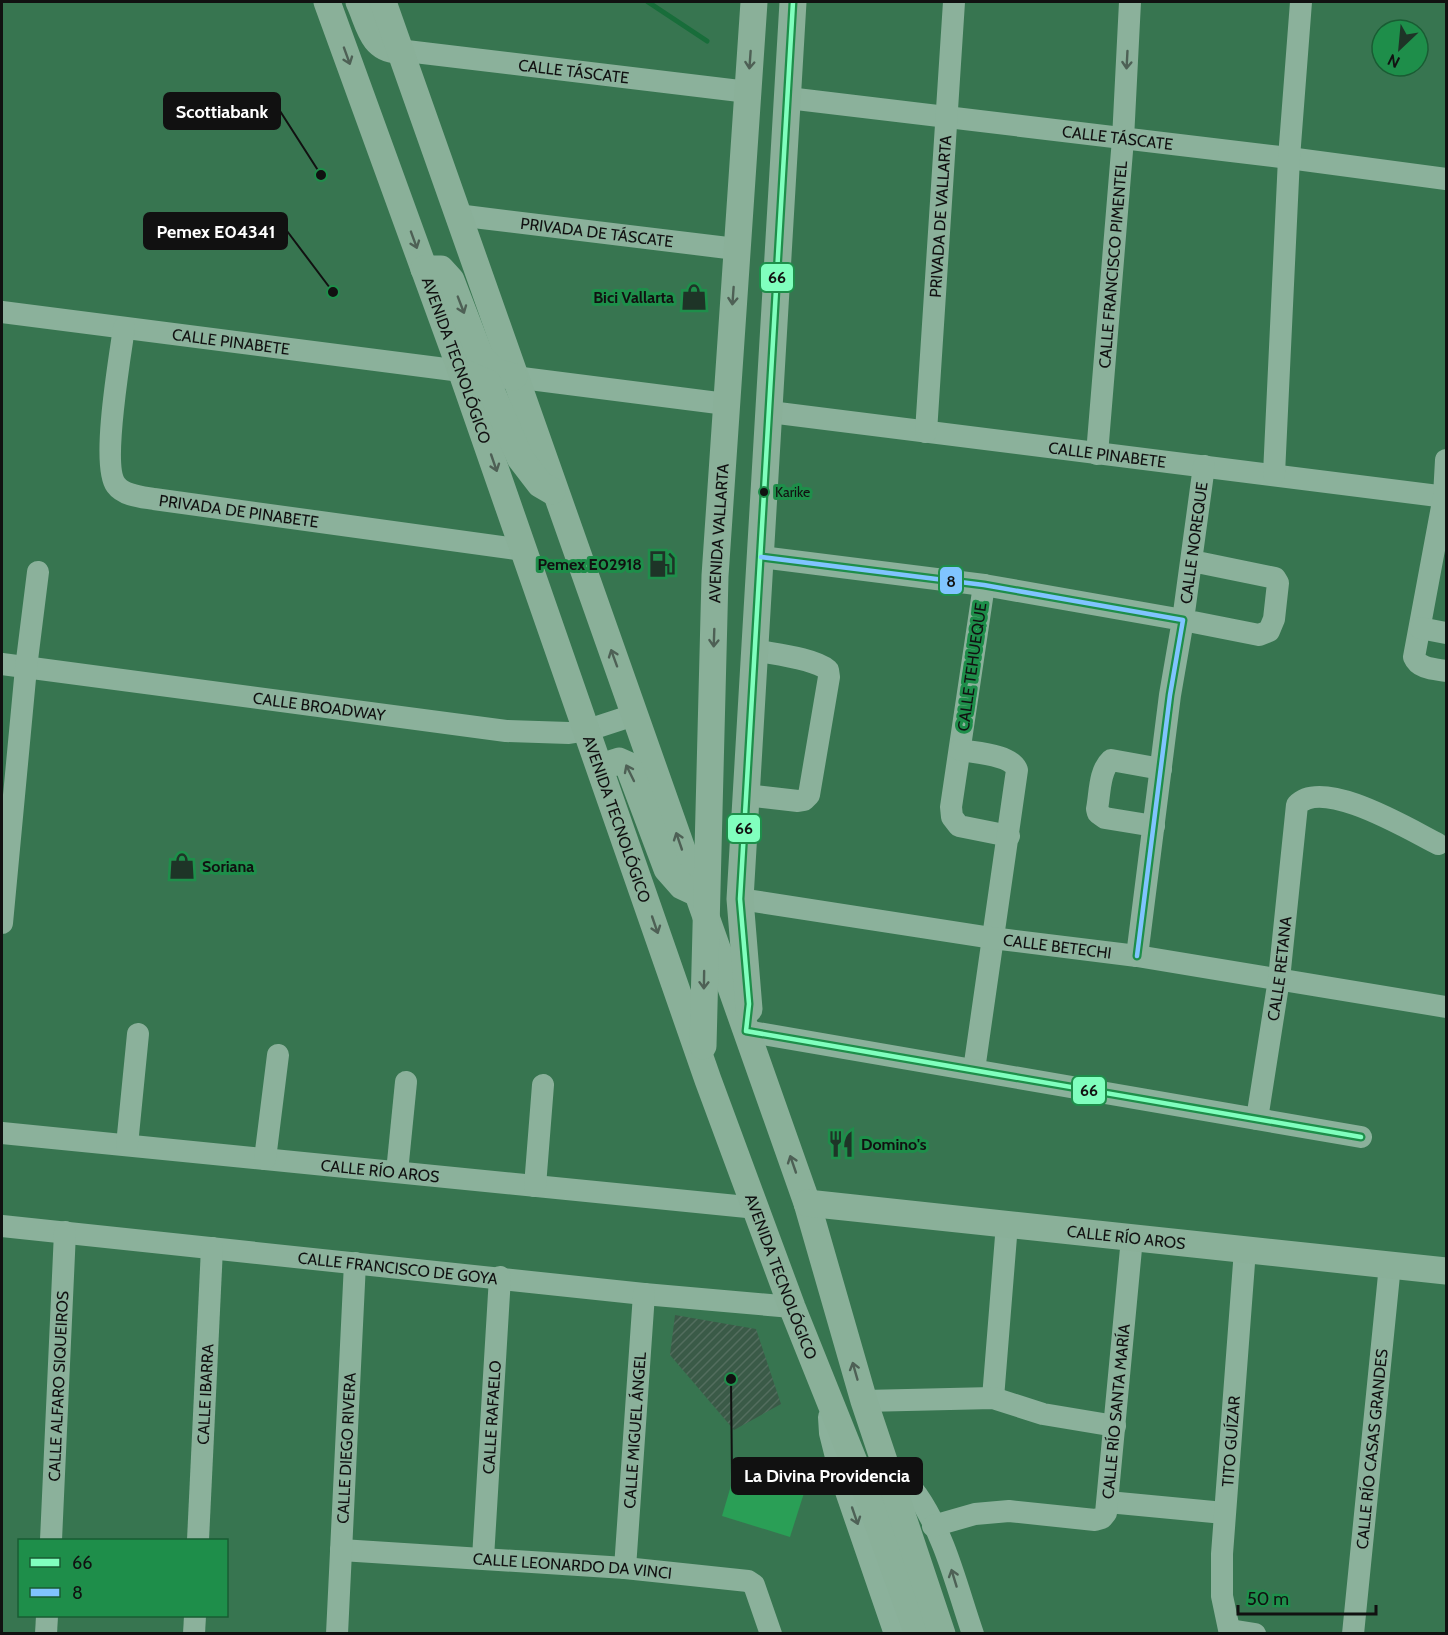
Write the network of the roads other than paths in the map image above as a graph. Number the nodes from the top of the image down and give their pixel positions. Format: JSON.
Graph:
{"nodes":[{"id":1,"x":327,"y":2,"type":"edge"},
{"id":2,"x":359,"y":2,"type":"edge"},
{"id":3,"x":382,"y":2,"type":"edge"},
{"id":4,"x":754,"y":2,"type":"edge"},
{"id":5,"x":793,"y":2,"type":"edge"},
{"id":6,"x":954,"y":2,"type":"edge"},
{"id":7,"x":1130,"y":2,"type":"edge"},
{"id":8,"x":1301,"y":2,"type":"edge"},
{"id":9,"x":398,"y":50,"type":"junction"},
{"id":10,"x":748,"y":92,"type":"junction"},
{"id":11,"x":788,"y":98,"type":"junction"},
{"id":12,"x":945,"y":117,"type":"junction"},
{"id":13,"x":1123,"y":139,"type":"junction"},
{"id":14,"x":1289,"y":158,"type":"junction"},
{"id":15,"x":1446,"y":179,"type":"edge"},
{"id":16,"x":457,"y":215,"type":"junction"},
{"id":17,"x":736,"y":249,"type":"junction"},
{"id":18,"x":424,"y":269,"type":"junction"},
{"id":19,"x":2,"y":312,"type":"edge"},
{"id":20,"x":124,"y":328,"type":"junction"},
{"id":21,"x":461,"y":371,"type":"junction"},
{"id":22,"x":514,"y":377,"type":"junction"},
{"id":23,"x":726,"y":404,"type":"junction"},
{"id":24,"x":770,"y":412,"type":"junction"},
{"id":25,"x":926,"y":432,"type":"junction"},
{"id":26,"x":1097,"y":454,"type":"junction"},
{"id":27,"x":1446,"y":460,"type":"edge"},
{"id":28,"x":1204,"y":466,"type":"junction"},
{"id":29,"x":1274,"y":474,"type":"junction"},
{"id":30,"x":555,"y":493,"type":"junction"},
{"id":31,"x":1445,"y":496,"type":"edge"},
{"id":32,"x":524,"y":550,"type":"junction"},
{"id":33,"x":761,"y":557,"type":"junction"},
{"id":34,"x":1192,"y":561,"type":"junction"},
{"id":35,"x":38,"y":572,"type":"dead end"},
{"id":36,"x":984,"y":585,"type":"junction"},
{"id":37,"x":1183,"y":620,"type":"junction"},
{"id":38,"x":1420,"y":628,"type":"junction"},
{"id":39,"x":1446,"y":633,"type":"edge"},
{"id":40,"x":754,"y":650,"type":"junction"},
{"id":41,"x":2,"y":664,"type":"edge"},
{"id":42,"x":26,"y":668,"type":"junction"},
{"id":43,"x":1446,"y":671,"type":"edge"},
{"id":44,"x":634,"y":715,"type":"junction"},
{"id":45,"x":588,"y":730,"type":"junction"},
{"id":46,"x":960,"y":750,"type":"junction"},
{"id":47,"x":600,"y":767,"type":"junction"},
{"id":48,"x":1161,"y":769,"type":"junction"},
{"id":49,"x":746,"y":795,"type":"junction"},
{"id":50,"x":1154,"y":825,"type":"junction"},
{"id":51,"x":1009,"y":836,"type":"junction"},
{"id":52,"x":1438,"y":844,"type":"dead end"},
{"id":53,"x":740,"y":899,"type":"junction"},
{"id":54,"x":701,"y":905,"type":"junction"},
{"id":55,"x":2,"y":923,"type":"edge"},
{"id":56,"x":992,"y":938,"type":"junction"},
{"id":57,"x":1137,"y":956,"type":"junction"},
{"id":58,"x":1280,"y":979,"type":"junction"},
{"id":59,"x":1446,"y":1007,"type":"edge"},
{"id":60,"x":746,"y":1031,"type":"junction"},
{"id":61,"x":138,"y":1034,"type":"dead end"},
{"id":62,"x":278,"y":1055,"type":"dead end"},
{"id":63,"x":703,"y":1065,"type":"junction"},
{"id":64,"x":974,"y":1070,"type":"junction"},
{"id":65,"x":406,"y":1082,"type":"dead end"},
{"id":66,"x":543,"y":1085,"type":"dead end"},
{"id":67,"x":1257,"y":1119,"type":"junction"},
{"id":68,"x":2,"y":1133,"type":"edge"},
{"id":69,"x":1361,"y":1137,"type":"dead end"},
{"id":70,"x":127,"y":1145,"type":"junction"},
{"id":71,"x":265,"y":1159,"type":"junction"},
{"id":72,"x":397,"y":1172,"type":"junction"},
{"id":73,"x":535,"y":1186,"type":"junction"},
{"id":74,"x":807,"y":1203,"type":"junction"},
{"id":75,"x":757,"y":1209,"type":"junction"},
{"id":76,"x":1007,"y":1224,"type":"junction"},
{"id":77,"x":2,"y":1227,"type":"edge"},
{"id":78,"x":65,"y":1232,"type":"junction"},
{"id":79,"x":1132,"y":1238,"type":"junction"},
{"id":80,"x":212,"y":1248,"type":"junction"},
{"id":81,"x":1245,"y":1250,"type":"junction"},
{"id":82,"x":355,"y":1263,"type":"junction"},
{"id":83,"x":1390,"y":1265,"type":"junction"},
{"id":84,"x":1446,"y":1271,"type":"edge"},
{"id":85,"x":500,"y":1277,"type":"junction"},
{"id":86,"x":644,"y":1294,"type":"junction"},
{"id":87,"x":792,"y":1307,"type":"junction"},
{"id":88,"x":828,"y":1398,"type":"junction"},
{"id":89,"x":993,"y":1398,"type":"junction"},
{"id":90,"x":864,"y":1401,"type":"junction"},
{"id":91,"x":1115,"y":1426,"type":"junction"},
{"id":92,"x":886,"y":1466,"type":"junction"},
{"id":93,"x":1108,"y":1502,"type":"junction"},
{"id":94,"x":1224,"y":1513,"type":"junction"},
{"id":95,"x":933,"y":1526,"type":"junction"},
{"id":96,"x":51,"y":1539,"type":"edge"},
{"id":97,"x":198,"y":1539,"type":"edge"},
{"id":98,"x":341,"y":1550,"type":"junction"},
{"id":99,"x":483,"y":1558,"type":"junction"},
{"id":100,"x":625,"y":1568,"type":"junction"},
{"id":101,"x":47,"y":1617,"type":"edge"},
{"id":102,"x":195,"y":1617,"type":"edge"},
{"id":103,"x":1230,"y":1632,"type":"edge"},
{"id":104,"x":46,"y":1634,"type":"edge"},
{"id":105,"x":194,"y":1634,"type":"edge"},
{"id":106,"x":337,"y":1634,"type":"edge"},
{"id":107,"x":771,"y":1634,"type":"edge"},
{"id":108,"x":895,"y":1634,"type":"edge"},
{"id":109,"x":918,"y":1634,"type":"edge"},
{"id":110,"x":942,"y":1634,"type":"edge"},
{"id":111,"x":973,"y":1634,"type":"edge"},
{"id":112,"x":1255,"y":1634,"type":"edge"},
{"id":113,"x":1353,"y":1634,"type":"edge"}],
"edges":[{"from":1,"to":18,"type":"main road","name":"AVENIDA TECNOLÓGICO","one_way":true},
{"from":2,"to":9,"type":"main road"},
{"from":3,"to":9,"type":"main road"},
{"from":4,"to":10,"type":"main road","name":"AVENIDA VALLARTA","one_way":true},
{"from":5,"to":11,"type":"main road"},
{"from":6,"to":12,"type":"street","name":"PRIVADA DE VALLARTA"},
{"from":7,"to":13,"type":"street","name":"CALLE FRANCISCO PIMENTEL","one_way":true},
{"from":8,"to":14,"type":"street"},
{"from":9,"to":10,"type":"street","name":"CALLE TÁSCATE"},
{"from":9,"to":16,"type":"main road"},
{"from":10,"to":17,"type":"main road","name":"AVENIDA VALLARTA"},
{"from":11,"to":12,"type":"street","name":"CALLE TÁSCATE"},
{"from":11,"to":24,"type":"main road"},
{"from":12,"to":13,"type":"street","name":"CALLE TÁSCATE"},
{"from":12,"to":25,"type":"street","name":"PRIVADA DE VALLARTA"},
{"from":13,"to":14,"type":"street","name":"CALLE TÁSCATE"},
{"from":13,"to":26,"type":"street","name":"CALLE FRANCISCO PIMENTEL"},
{"from":14,"to":15,"type":"street","name":"CALLE TÁSCATE"},
{"from":14,"to":29,"type":"street"},
{"from":16,"to":17,"type":"street","name":"PRIVADA DE TÁSCATE"},
{"from":16,"to":22,"type":"main road"},
{"from":17,"to":23,"type":"main road","name":"AVENIDA VALLARTA","one_way":true},
{"from":18,"to":21,"type":"main road","name":"AVENIDA TECNOLÓGICO"},
{"from":18,"to":22,"type":"main road","one_way":true},
{"from":19,"to":20,"type":"street","name":"CALLE PINABETE"},
{"from":20,"to":21,"type":"street","name":"CALLE PINABETE"},
{"from":20,"to":32,"type":"street","name":"PRIVADA DE PINABETE"},
{"from":21,"to":30,"type":"main road"},
{"from":21,"to":32,"type":"main road","name":"AVENIDA TECNOLÓGICO","one_way":true},
{"from":22,"to":23,"type":"street"},
{"from":22,"to":30,"type":"main road"},
{"from":23,"to":54,"type":"main road","name":"AVENIDA VALLARTA","one_way":true},
{"from":24,"to":25,"type":"street","name":"CALLE PINABETE"},
{"from":24,"to":33,"type":"main road"},
{"from":25,"to":26,"type":"street","name":"CALLE PINABETE"},
{"from":26,"to":28,"type":"street","name":"CALLE PINABETE"},
{"from":27,"to":31,"type":"street"},
{"from":28,"to":29,"type":"street","name":"CALLE PINABETE"},
{"from":28,"to":34,"type":"street","name":"CALLE NOREQUE"},
{"from":29,"to":31,"type":"street","name":"CALLE PINABETE"},
{"from":44,"to":30,"type":"main road","one_way":true},
{"from":31,"to":38,"type":"street"},
{"from":32,"to":45,"type":"main road","name":"AVENIDA TECNOLÓGICO"},
{"from":33,"to":36,"type":"street"},
{"from":33,"to":40,"type":"main road"},
{"from":34,"to":37,"type":"street","name":"CALLE NOREQUE"},
{"from":34,"to":37,"type":"street","name":"CALLE NOREQUE"},
{"from":35,"to":42,"type":"street"},
{"from":36,"to":37,"type":"street"},
{"from":36,"to":46,"type":"street","name":"CALLE TEHUEQUE"},
{"from":37,"to":48,"type":"street","name":"CALLE NOREQUE"},
{"from":38,"to":39,"type":"street"},
{"from":38,"to":43,"type":"street"},
{"from":40,"to":49,"type":"main road"},
{"from":40,"to":49,"type":"street"},
{"from":41,"to":42,"type":"street","name":"CALLE BROADWAY"},
{"from":42,"to":45,"type":"street","name":"CALLE BROADWAY"},
{"from":42,"to":55,"type":"street"},
{"from":44,"to":45,"type":"street","name":"CALLE BROADWAY"},
{"from":54,"to":44,"type":"main road","one_way":true},
{"from":45,"to":47,"type":"main road","name":"AVENIDA TECNOLÓGICO"},
{"from":46,"to":51,"type":"street","name":"CALLE TEHUEQUE"},
{"from":46,"to":51,"type":"street","name":"CALLE TEHUEQUE"},
{"from":54,"to":47,"type":"main road","one_way":true},
{"from":47,"to":63,"type":"main road","name":"AVENIDA TECNOLÓGICO","one_way":true},
{"from":48,"to":50,"type":"street","name":"CALLE NOREQUE"},
{"from":48,"to":50,"type":"street"},
{"from":49,"to":53,"type":"main road"},
{"from":50,"to":57,"type":"street","name":"CALLE NOREQUE"},
{"from":51,"to":56,"type":"street","name":"CALLE TEHUEQUE"},
{"from":52,"to":58,"type":"street","name":"CALLE RETANA"},
{"from":53,"to":56,"type":"street","name":"CALLE BETECHI"},
{"from":53,"to":60,"type":"main road"},
{"from":54,"to":60,"type":"main road"},
{"from":54,"to":63,"type":"main road","name":"AVENIDA VALLARTA","one_way":true},
{"from":56,"to":57,"type":"street","name":"CALLE BETECHI"},
{"from":56,"to":64,"type":"street","name":"CALLE TEHUEQUE"},
{"from":57,"to":58,"type":"street","name":"CALLE BETECHI"},
{"from":58,"to":59,"type":"street","name":"CALLE BETECHI"},
{"from":58,"to":67,"type":"street","name":"CALLE RETANA"},
{"from":60,"to":64,"type":"street"},
{"from":74,"to":60,"type":"main road","one_way":true},
{"from":61,"to":70,"type":"street"},
{"from":62,"to":71,"type":"street"},
{"from":63,"to":75,"type":"main road","name":"AVENIDA TECNOLÓGICO"},
{"from":64,"to":67,"type":"street"},
{"from":65,"to":72,"type":"street"},
{"from":66,"to":73,"type":"street"},
{"from":67,"to":69,"type":"street"},
{"from":68,"to":70,"type":"street","name":"CALLE RÍO AROS"},
{"from":70,"to":71,"type":"street","name":"CALLE RÍO AROS"},
{"from":71,"to":72,"type":"street","name":"CALLE RÍO AROS"},
{"from":72,"to":73,"type":"street","name":"CALLE RÍO AROS"},
{"from":73,"to":75,"type":"street","name":"CALLE RÍO AROS"},
{"from":74,"to":76,"type":"main road","name":"CALLE RÍO AROS"},
{"from":90,"to":74,"type":"main road","one_way":true},
{"from":75,"to":87,"type":"main road","name":"AVENIDA TECNOLÓGICO"},
{"from":76,"to":79,"type":"main road","name":"CALLE RÍO AROS"},
{"from":76,"to":89,"type":"street"},
{"from":77,"to":78,"type":"street","name":"CALLE FRANCISCO DE GOYA"},
{"from":78,"to":80,"type":"street","name":"CALLE FRANCISCO DE GOYA"},
{"from":78,"to":96,"type":"street","name":"CALLE ALFARO SIQUEIROS"},
{"from":79,"to":81,"type":"main road","name":"CALLE RÍO AROS"},
{"from":79,"to":91,"type":"street","name":"CALLE RÍO SANTA MARÍA"},
{"from":80,"to":82,"type":"street","name":"CALLE FRANCISCO DE GOYA"},
{"from":80,"to":97,"type":"street","name":"CALLE IBARRA"},
{"from":81,"to":83,"type":"main road","name":"CALLE RÍO AROS"},
{"from":81,"to":94,"type":"street","name":"TITO GUÍZAR"},
{"from":82,"to":85,"type":"street","name":"CALLE FRANCISCO DE GOYA"},
{"from":82,"to":98,"type":"street","name":"CALLE DIEGO RIVERA"},
{"from":83,"to":84,"type":"main road","name":"CALLE RÍO AROS"},
{"from":83,"to":113,"type":"street","name":"CALLE RÍO CASAS GRANDES"},
{"from":85,"to":86,"type":"street","name":"CALLE FRANCISCO DE GOYA"},
{"from":85,"to":99,"type":"street","name":"CALLE RAFAELO"},
{"from":86,"to":87,"type":"street","name":"CALLE FRANCISCO DE GOYA"},
{"from":86,"to":100,"type":"street","name":"CALLE MIGUEL ÁNGEL"},
{"from":87,"to":88,"type":"main road","name":"AVENIDA TECNOLÓGICO"},
{"from":88,"to":108,"type":"street","one_way":true},
{"from":88,"to":109,"type":"main road","name":"AVENIDA TECNOLÓGICO"},
{"from":89,"to":90,"type":"street"},
{"from":89,"to":91,"type":"street"},
{"from":90,"to":92,"type":"main road"},
{"from":91,"to":93,"type":"street","name":"CALLE RÍO SANTA MARÍA"},
{"from":92,"to":95,"type":"street"},
{"from":92,"to":110,"type":"main road"},
{"from":93,"to":94,"type":"street"},
{"from":93,"to":95,"type":"street","name":"CALLE RÍO SANTA MARÍA"},
{"from":94,"to":103,"type":"street","name":"TITO GUÍZAR"},
{"from":111,"to":95,"type":"street","one_way":true},
{"from":98,"to":99,"type":"street","name":"CALLE LEONARDO DA VINCI"},
{"from":98,"to":106,"type":"street","name":"CALLE DIEGO RIVERA"},
{"from":99,"to":100,"type":"street","name":"CALLE LEONARDO DA VINCI"},
{"from":100,"to":107,"type":"street","name":"CALLE LEONARDO DA VINCI"},
{"from":101,"to":104,"type":"street"},
{"from":102,"to":105,"type":"street"},
{"from":103,"to":112,"type":"street"}]}
